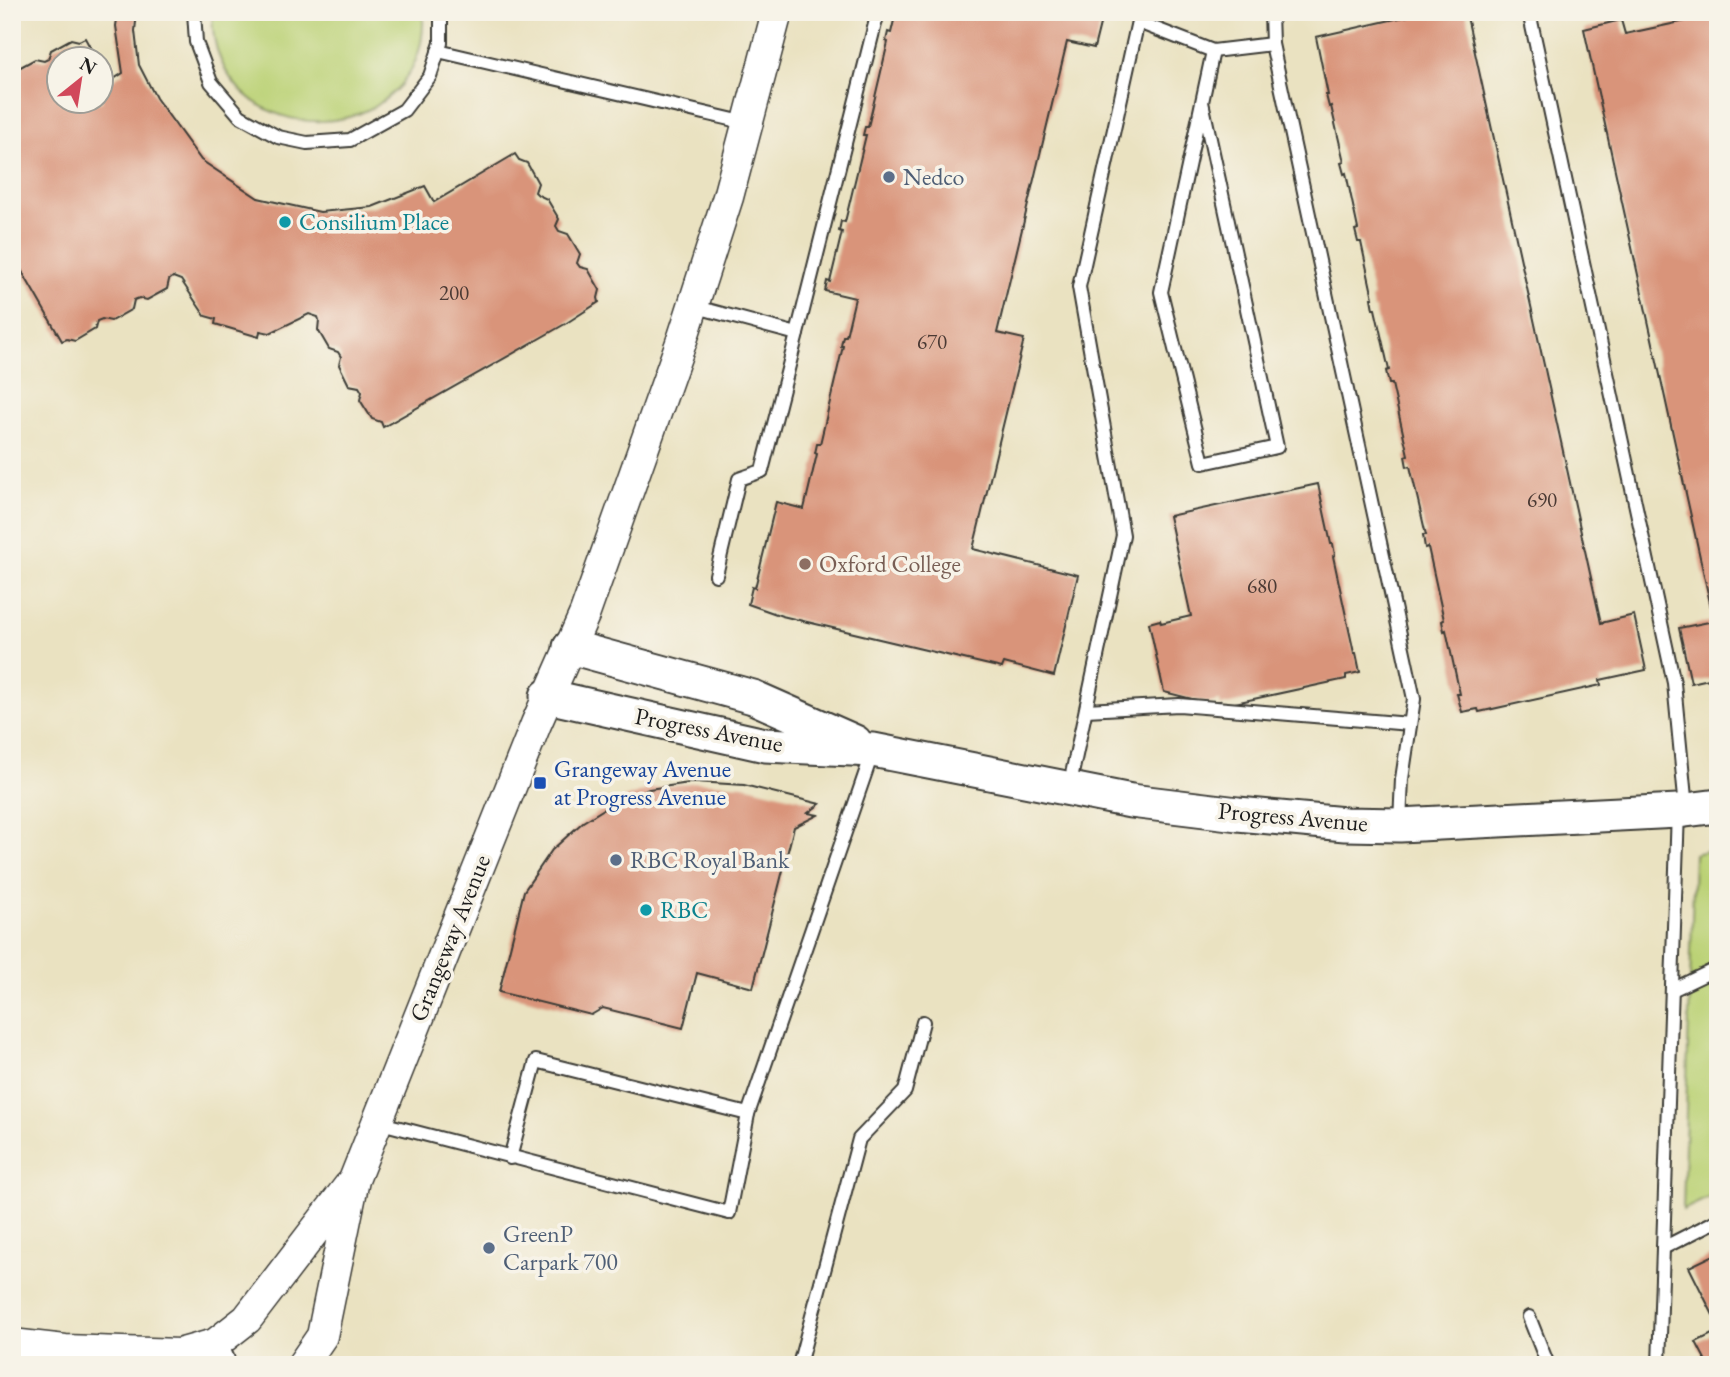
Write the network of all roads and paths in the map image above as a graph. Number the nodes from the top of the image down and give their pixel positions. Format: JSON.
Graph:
{"nodes":[{"id":1,"x":194,"y":12,"type":"edge"},
{"id":2,"x":441,"y":12,"type":"edge"},
{"id":3,"x":777,"y":12,"type":"edge"},
{"id":4,"x":878,"y":12,"type":"edge"},
{"id":5,"x":1271,"y":12,"type":"edge"},
{"id":6,"x":1529,"y":12,"type":"edge"},
{"id":7,"x":1139,"y":17,"type":"edge"},
{"id":8,"x":1272,"y":44,"type":"junction"},
{"id":9,"x":438,"y":51,"type":"junction"},
{"id":10,"x":1213,"y":51,"type":"junction"},
{"id":11,"x":1202,"y":102,"type":"junction"},
{"id":12,"x":748,"y":123,"type":"junction"},
{"id":13,"x":693,"y":306,"type":"junction"},
{"id":14,"x":797,"y":334,"type":"junction"},
{"id":15,"x":716,"y":575,"type":"dead end"},
{"id":16,"x":570,"y":647,"type":"junction"},
{"id":17,"x":547,"y":696,"type":"junction"},
{"id":18,"x":1086,"y":710,"type":"junction"},
{"id":19,"x":1410,"y":724,"type":"junction"},
{"id":20,"x":873,"y":750,"type":"junction"},
{"id":21,"x":1069,"y":789,"type":"junction"},
{"id":22,"x":1694,"y":809,"type":"edge"},
{"id":23,"x":1400,"y":825,"type":"junction"},
{"id":24,"x":1718,"y":968,"type":"edge"},
{"id":25,"x":1672,"y":990,"type":"junction"},
{"id":26,"x":923,"y":1022,"type":"dead end"},
{"id":27,"x":748,"y":1114,"type":"junction"},
{"id":28,"x":377,"y":1122,"type":"junction"},
{"id":29,"x":510,"y":1158,"type":"junction"},
{"id":30,"x":354,"y":1180,"type":"junction"},
{"id":31,"x":1718,"y":1220,"type":"edge"},
{"id":32,"x":1663,"y":1248,"type":"junction"},
{"id":33,"x":1528,"y":1317,"type":"dead end"},
{"id":34,"x":29,"y":1352,"type":"edge"},
{"id":35,"x":219,"y":1354,"type":"edge"},
{"id":36,"x":302,"y":1365,"type":"edge"},
{"id":37,"x":799,"y":1365,"type":"edge"},
{"id":38,"x":1548,"y":1365,"type":"edge"},
{"id":39,"x":1659,"y":1365,"type":"edge"}],
"edges":[{"from":1,"to":9,"type":"lane"},
{"from":2,"to":9,"type":"lane"},
{"from":3,"to":12,"type":"street"},
{"from":4,"to":14,"type":"lane"},
{"from":5,"to":8,"type":"lane"},
{"from":6,"to":22,"type":"lane"},
{"from":7,"to":10,"type":"lane"},
{"from":7,"to":18,"type":"lane"},
{"from":8,"to":10,"type":"lane"},
{"from":8,"to":19,"type":"lane"},
{"from":9,"to":12,"type":"lane"},
{"from":10,"to":11,"type":"lane"},
{"from":11,"to":11,"type":"lane"},
{"from":12,"to":13,"type":"street"},
{"from":13,"to":14,"type":"lane"},
{"from":13,"to":16,"type":"street"},
{"from":14,"to":15,"type":"lane"},
{"from":16,"to":17,"type":"street"},
{"from":16,"to":20,"type":"main road","name":"Progress Avenue"},
{"from":17,"to":20,"type":"main road","name":"Progress Avenue"},
{"from":17,"to":28,"type":"street","name":"Grangeway Avenue"},
{"from":18,"to":19,"type":"lane"},
{"from":18,"to":21,"type":"lane"},
{"from":19,"to":23,"type":"lane"},
{"from":20,"to":21,"type":"main road","name":"Progress Avenue"},
{"from":20,"to":27,"type":"lane"},
{"from":21,"to":23,"type":"main road","name":"Progress Avenue"},
{"from":22,"to":23,"type":"main road","name":"Progress Avenue"},
{"from":22,"to":25,"type":"lane"},
{"from":24,"to":25,"type":"lane"},
{"from":25,"to":32,"type":"lane"},
{"from":26,"to":37,"type":"lane"},
{"from":27,"to":29,"type":"lane"},
{"from":27,"to":29,"type":"lane"},
{"from":28,"to":29,"type":"lane"},
{"from":28,"to":30,"type":"street","name":"Grangeway Avenue"},
{"from":30,"to":35,"type":"street","name":"Grangeway Avenue"},
{"from":30,"to":36,"type":"street","name":"Grangeway Avenue"},
{"from":31,"to":32,"type":"lane"},
{"from":32,"to":39,"type":"lane"},
{"from":33,"to":38,"type":"lane"},
{"from":34,"to":35,"type":"street"}]}
